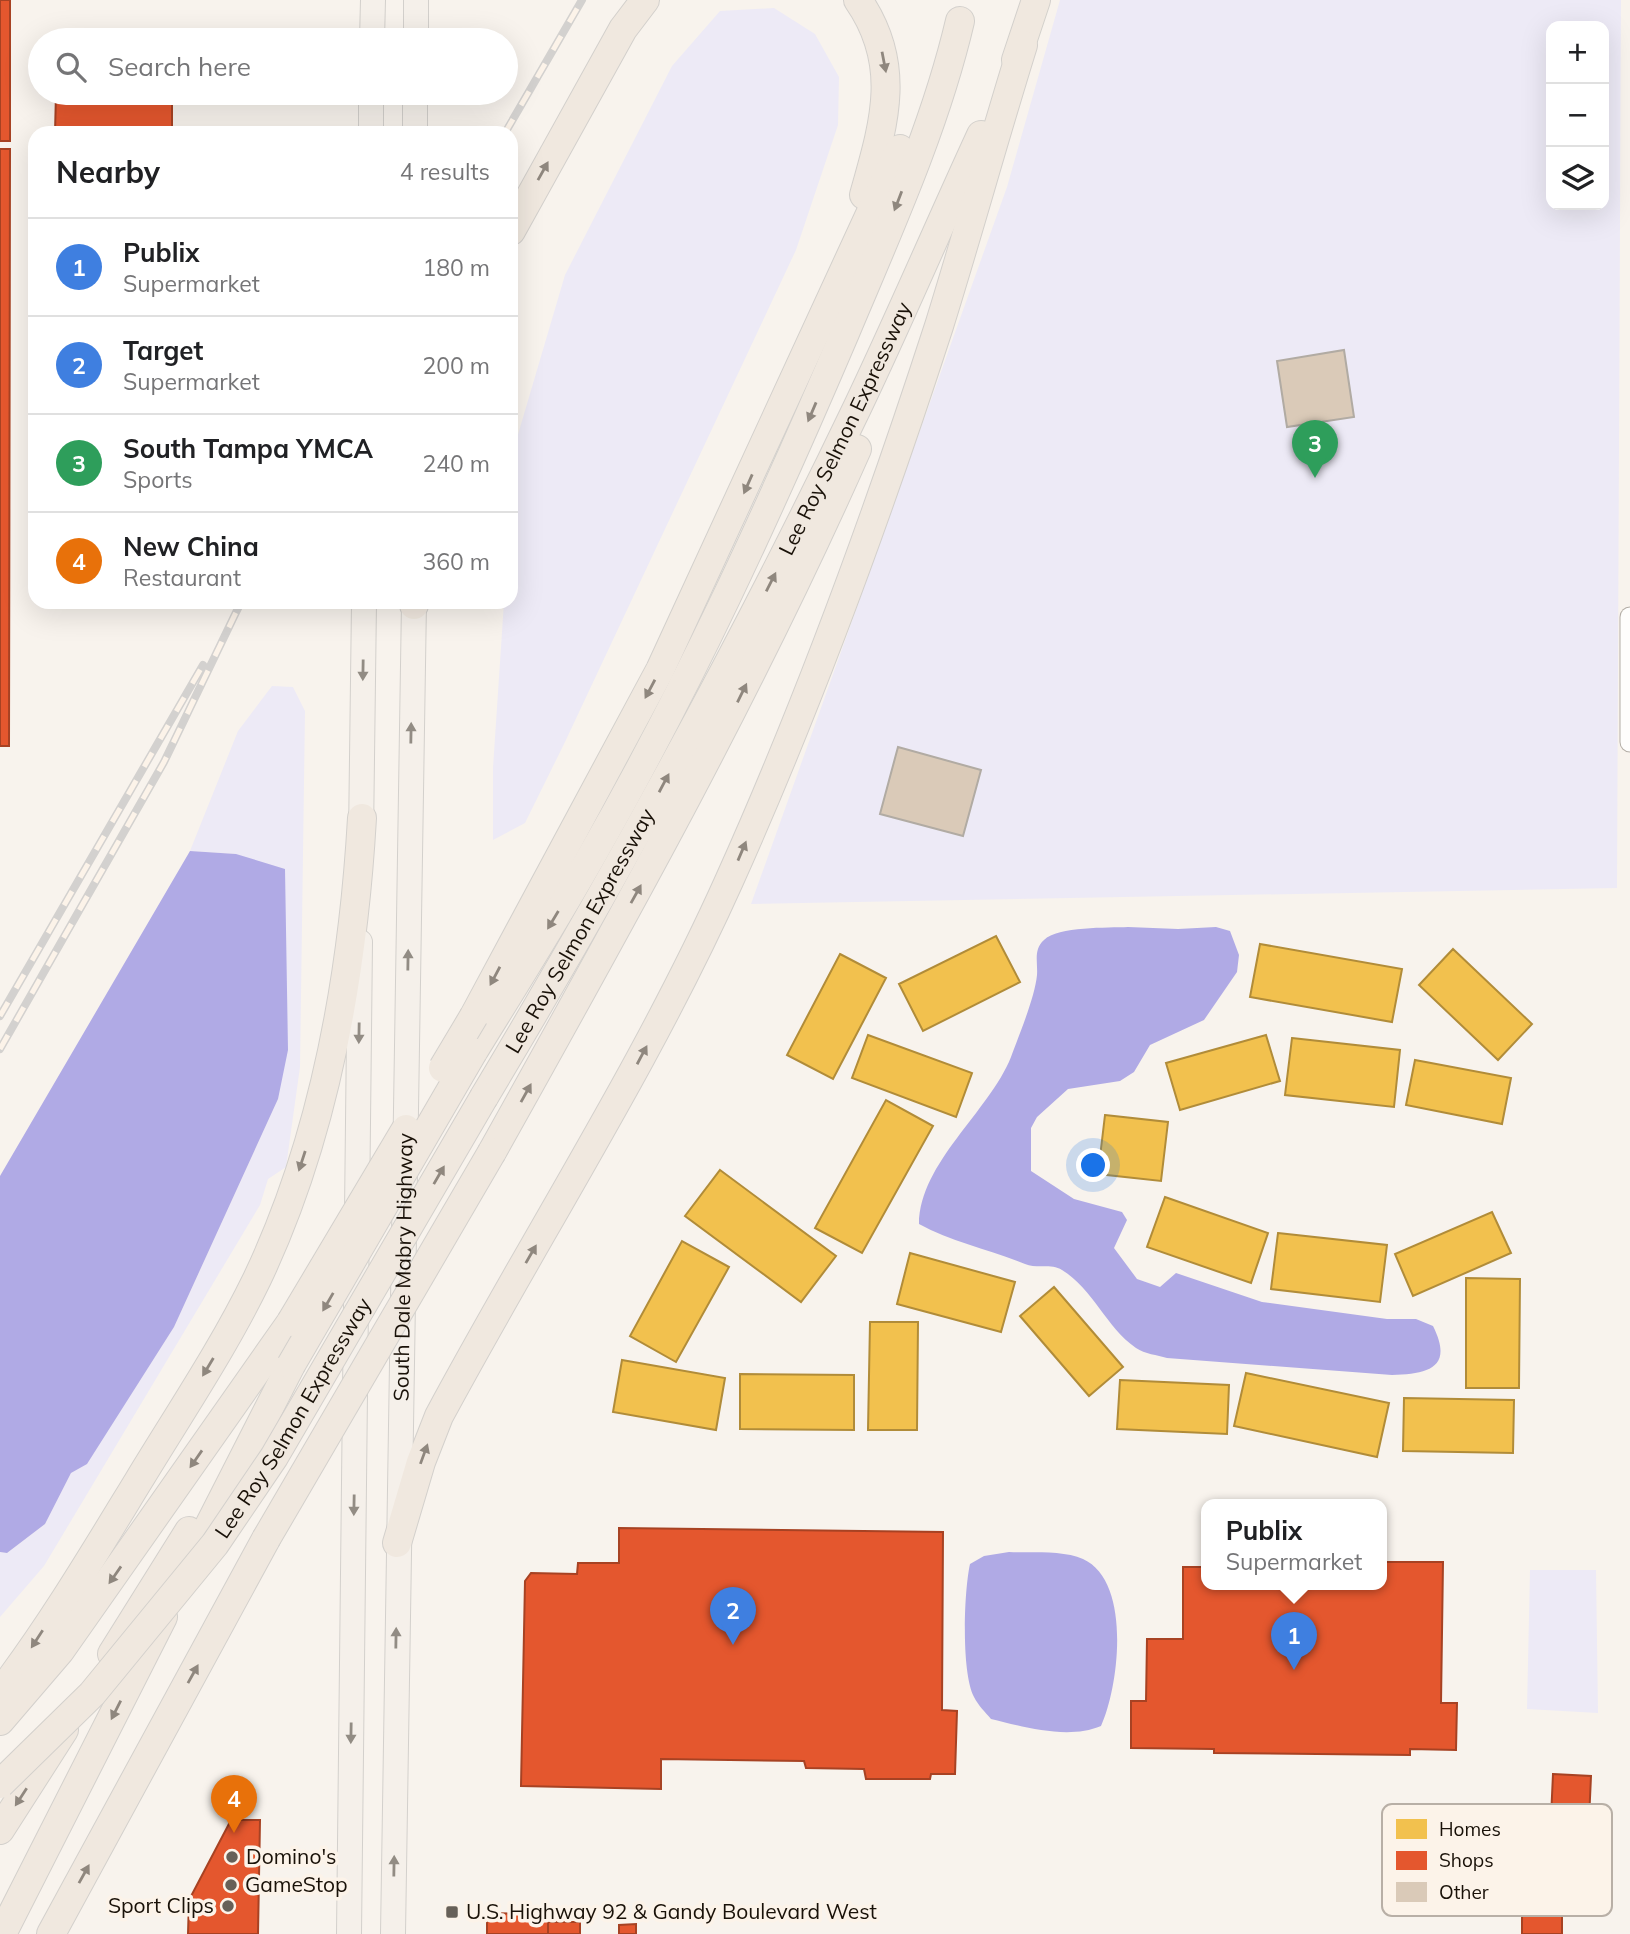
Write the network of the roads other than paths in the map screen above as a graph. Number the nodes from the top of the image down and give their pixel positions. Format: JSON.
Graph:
{"nodes":[{"id":1,"x":373,"y":0,"type":"edge"},
{"id":2,"x":416,"y":0,"type":"edge"},
{"id":3,"x":645,"y":0,"type":"edge"},
{"id":4,"x":858,"y":0,"type":"edge"},
{"id":5,"x":1036,"y":0,"type":"edge"},
{"id":6,"x":964,"y":11,"type":"edge"},
{"id":7,"x":372,"y":28,"type":"edge"},
{"id":8,"x":416,"y":28,"type":"edge"},
{"id":9,"x":1023,"y":45,"type":"junction"},
{"id":10,"x":371,"y":105,"type":"edge"},
{"id":11,"x":415,"y":105,"type":"edge"},
{"id":12,"x":371,"y":126,"type":"edge"},
{"id":13,"x":415,"y":126,"type":"edge"},
{"id":14,"x":518,"y":218,"type":"edge"},
{"id":15,"x":821,"y":318,"type":"junction"},
{"id":16,"x":364,"y":609,"type":"edge"},
{"id":17,"x":414,"y":609,"type":"edge"},
{"id":18,"x":1630,"y":617,"type":"edge"},
{"id":19,"x":1630,"y":742,"type":"edge"},
{"id":20,"x":362,"y":818,"type":"junction"},
{"id":21,"x":291,"y":1365,"type":"junction"},
{"id":22,"x":397,"y":1543,"type":"junction"},
{"id":23,"x":0,"y":1693,"type":"edge"},
{"id":24,"x":0,"y":1721,"type":"edge"},
{"id":25,"x":0,"y":1784,"type":"edge"},
{"id":26,"x":0,"y":1830,"type":"edge"},
{"id":27,"x":2,"y":1934,"type":"edge"},
{"id":28,"x":51,"y":1934,"type":"edge"},
{"id":29,"x":349,"y":1934,"type":"edge"},
{"id":30,"x":393,"y":1934,"type":"edge"}],
"edges":[{"from":1,"to":7,"type":"main road"},
{"from":2,"to":8,"type":"main road"},
{"from":14,"to":3,"type":"highway","one_way":true},
{"from":4,"to":15,"type":"highway","one_way":true},
{"from":5,"to":9,"type":"highway","name":"Lee Roy Selmon Expressway"},
{"from":6,"to":15,"type":"highway"},
{"from":6,"to":21,"type":"highway","one_way":true,"bridge":true},
{"from":22,"to":9,"type":"highway","one_way":true},
{"from":25,"to":9,"type":"highway","name":"Lee Roy Selmon Expressway","one_way":true,"bridge":true},
{"from":28,"to":9,"type":"highway","one_way":true,"bridge":true},
{"from":10,"to":12,"type":"main road"},
{"from":11,"to":13,"type":"main road"},
{"from":15,"to":24,"type":"highway","one_way":true,"bridge":true},
{"from":16,"to":20,"type":"main road","one_way":true},
{"from":22,"to":17,"type":"main road","name":"South Dale Mabry Highway","one_way":true},
{"from":18,"to":19,"type":"street"},
{"from":20,"to":23,"type":"highway","one_way":true},
{"from":20,"to":29,"type":"main road","one_way":true},
{"from":21,"to":26,"type":"highway","one_way":true},
{"from":21,"to":27,"type":"highway","one_way":true},
{"from":30,"to":22,"type":"main road","name":"South Dale Mabry Highway","one_way":true}]}
